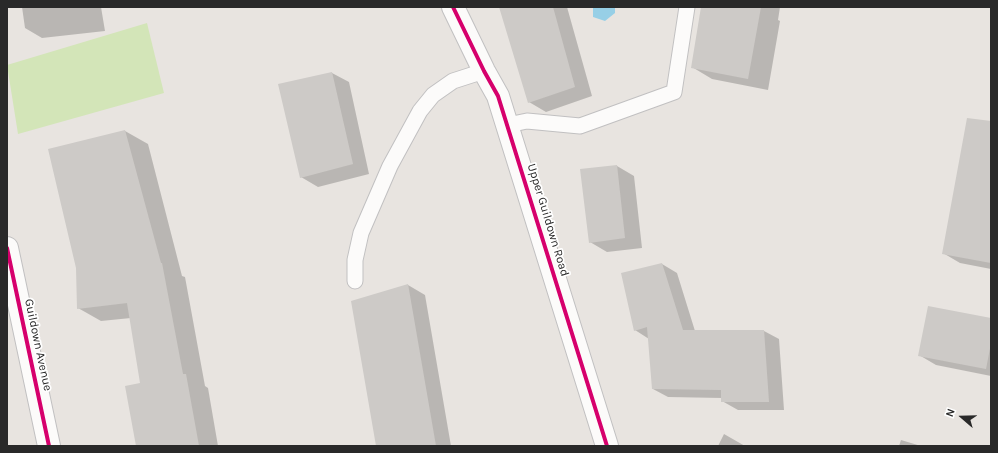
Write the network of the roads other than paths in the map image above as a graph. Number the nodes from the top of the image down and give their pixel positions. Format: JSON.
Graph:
{"nodes":[{"id":1,"x":453,"y":7,"type":"edge"},
{"id":2,"x":687,"y":7,"type":"edge"},
{"id":3,"x":484,"y":71,"type":"junction"},
{"id":4,"x":508,"y":125,"type":"junction"},
{"id":5,"x":7,"y":248,"type":"edge"},
{"id":6,"x":355,"y":281,"type":"dead end"},
{"id":7,"x":49,"y":446,"type":"edge"},
{"id":8,"x":607,"y":446,"type":"edge"}],
"edges":[{"from":1,"to":3,"type":"street","name":"Upper Guildown Road"},
{"from":2,"to":4,"type":"lane"},
{"from":3,"to":4,"type":"street","name":"Upper Guildown Road"},
{"from":3,"to":6,"type":"lane"},
{"from":4,"to":8,"type":"street","name":"Upper Guildown Road"},
{"from":5,"to":7,"type":"street","name":"Guildown Avenue"}]}
